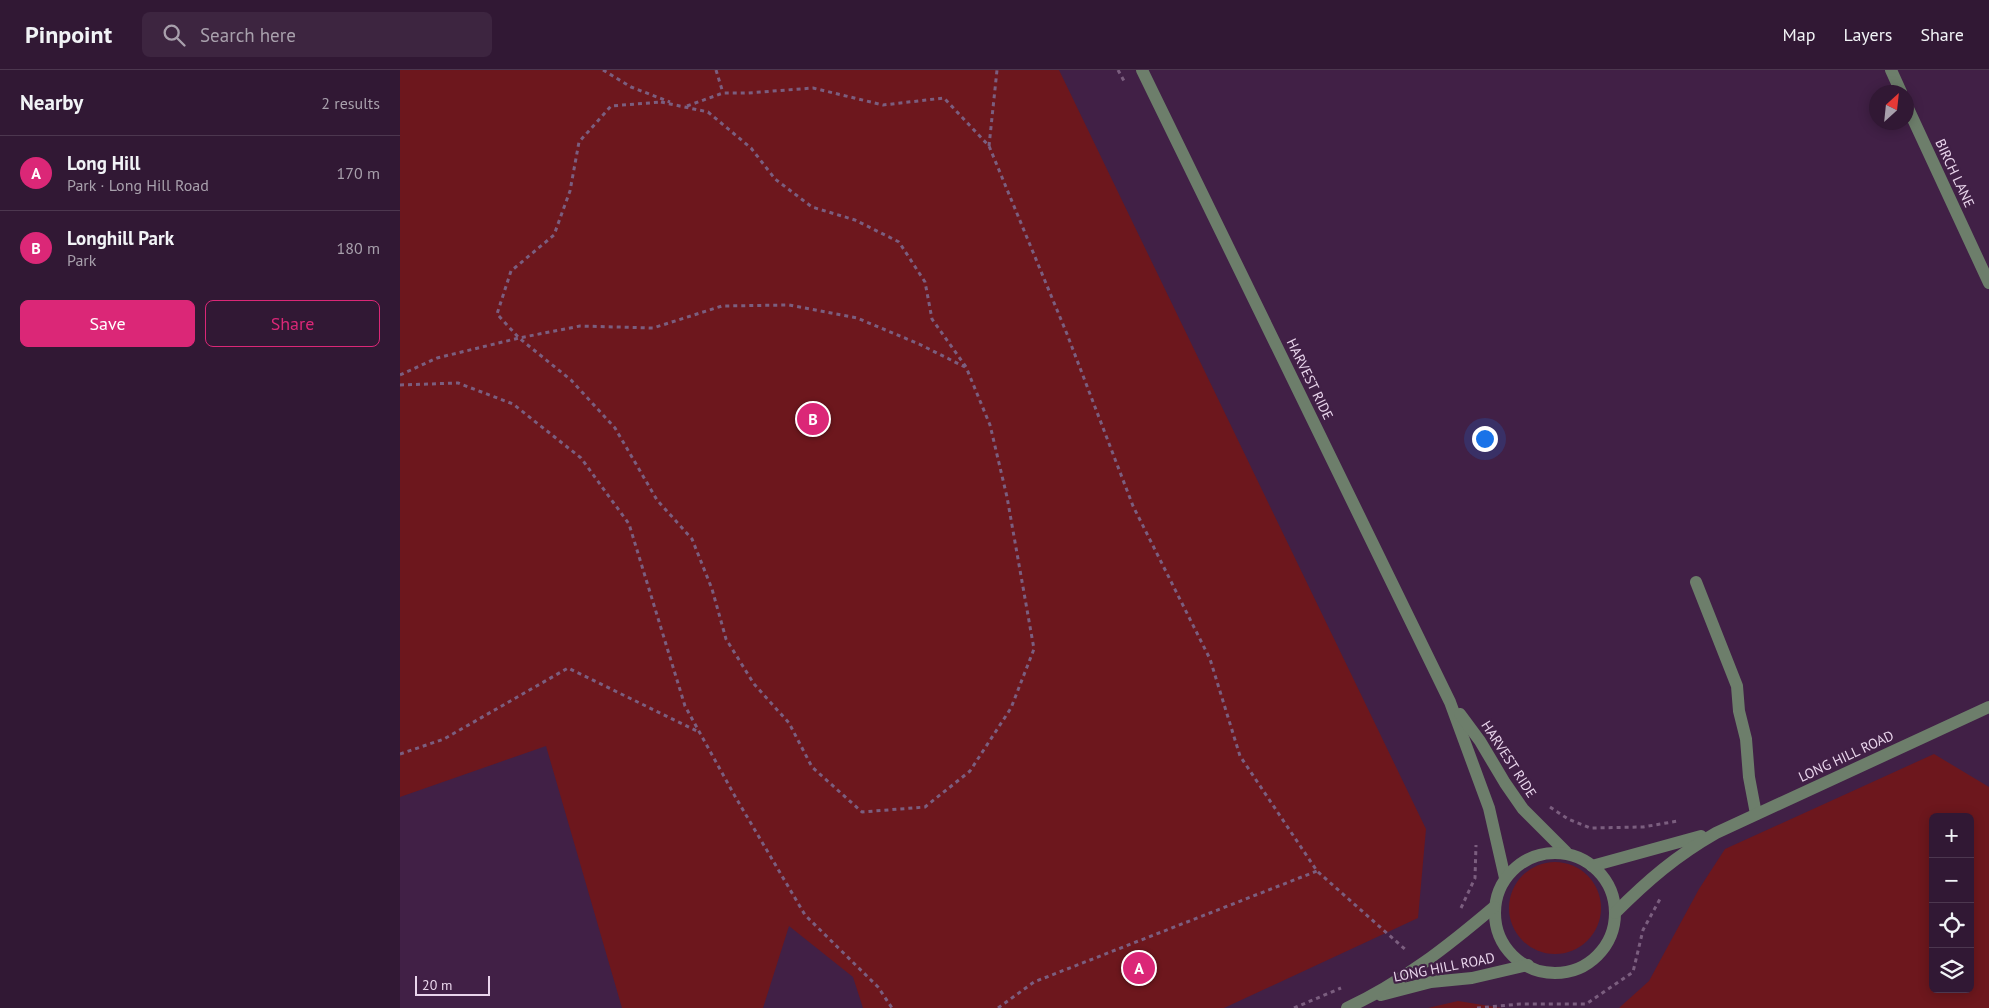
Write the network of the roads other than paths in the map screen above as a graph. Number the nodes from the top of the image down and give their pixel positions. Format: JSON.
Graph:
{"nodes":[{"id":1,"x":1142,"y":70,"type":"edge"},
{"id":2,"x":1891,"y":70,"type":"edge"},
{"id":3,"x":1898,"y":85,"type":"edge"},
{"id":4,"x":1914,"y":121,"type":"edge"},
{"id":5,"x":1989,"y":283,"type":"edge"},
{"id":6,"x":1696,"y":582,"type":"dead end"},
{"id":7,"x":1450,"y":702,"type":"junction"},
{"id":8,"x":1989,"y":707,"type":"edge"},
{"id":9,"x":1756,"y":814,"type":"junction"},
{"id":10,"x":1716,"y":833,"type":"junction"},
{"id":11,"x":1566,"y":852,"type":"junction"},
{"id":12,"x":1592,"y":866,"type":"junction"},
{"id":13,"x":1505,"y":878,"type":"junction"},
{"id":14,"x":1494,"y":907,"type":"junction"},
{"id":15,"x":1615,"y":913,"type":"junction"},
{"id":16,"x":1528,"y":965,"type":"junction"},
{"id":17,"x":1366,"y":999,"type":"junction"},
{"id":18,"x":1347,"y":1008,"type":"edge"}],
"edges":[{"from":1,"to":7,"type":"street","name":"HARVEST RIDE"},
{"from":2,"to":3,"type":"street"},
{"from":4,"to":5,"type":"street","name":"BIRCH LANE"},
{"from":6,"to":9,"type":"street"},
{"from":7,"to":11,"type":"street","name":"HARVEST RIDE"},
{"from":7,"to":13,"type":"street","name":"HARVEST RIDE"},
{"from":8,"to":9,"type":"street","name":"LONG HILL ROAD"},
{"from":9,"to":10,"type":"street","name":"LONG HILL ROAD"},
{"from":10,"to":12,"type":"street","name":"LONG HILL ROAD"},
{"from":10,"to":15,"type":"street","name":"LONG HILL ROAD"},
{"from":11,"to":12,"type":"street"},
{"from":11,"to":13,"type":"street"},
{"from":12,"to":15,"type":"street"},
{"from":13,"to":14,"type":"street"},
{"from":14,"to":16,"type":"street"},
{"from":14,"to":17,"type":"street","name":"LONG HILL ROAD"},
{"from":15,"to":16,"type":"street"},
{"from":16,"to":17,"type":"street","name":"LONG HILL ROAD"},
{"from":17,"to":18,"type":"street","name":"LONG HILL ROAD"}]}
